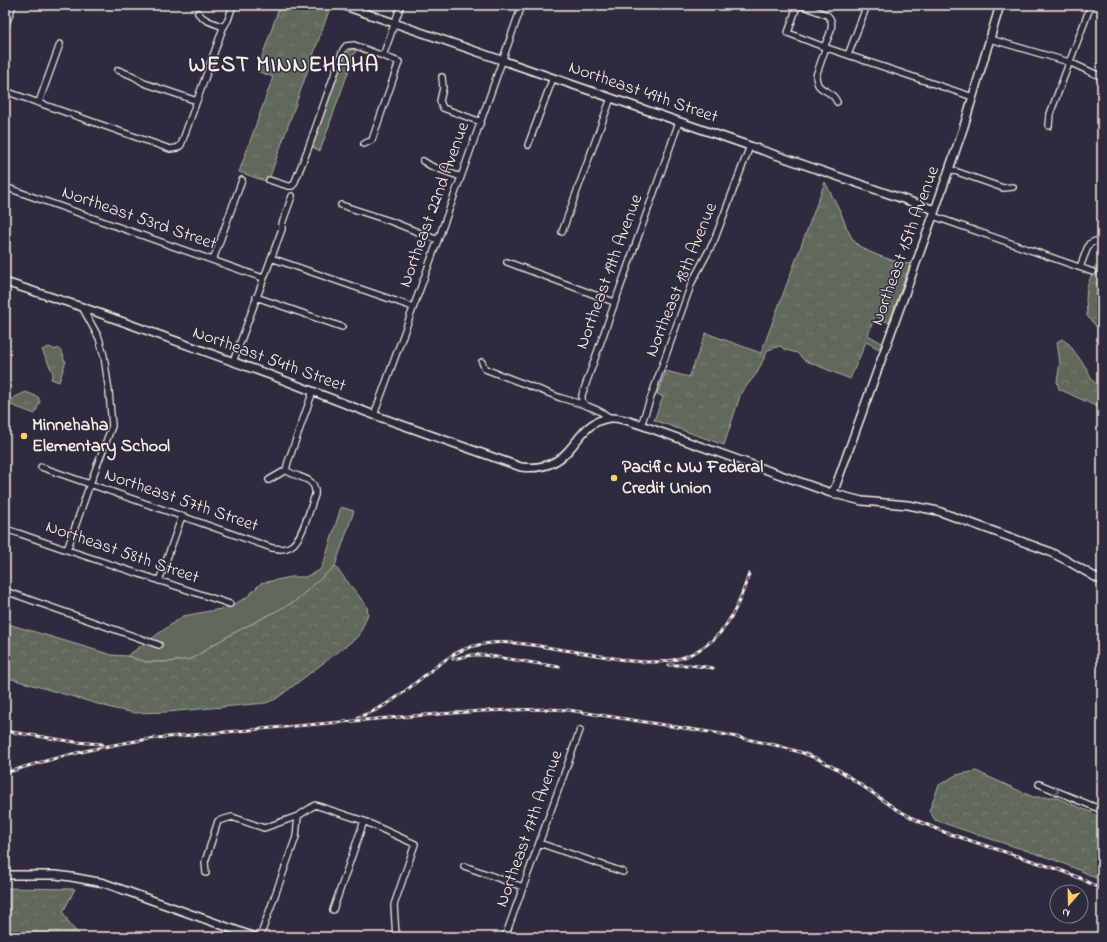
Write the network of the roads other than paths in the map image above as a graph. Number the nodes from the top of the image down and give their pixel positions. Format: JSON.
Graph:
{"nodes":[{"id":1,"x":13,"y":5,"type":"edge"},
{"id":2,"x":233,"y":5,"type":"edge"},
{"id":3,"x":342,"y":5,"type":"edge"},
{"id":4,"x":401,"y":5,"type":"edge"},
{"id":5,"x":522,"y":5,"type":"edge"},
{"id":6,"x":868,"y":5,"type":"edge"},
{"id":7,"x":1000,"y":5,"type":"edge"},
{"id":8,"x":1091,"y":5,"type":"edge"},
{"id":9,"x":198,"y":13,"type":"dead end"},
{"id":10,"x":394,"y":23,"type":"junction"},
{"id":11,"x":5,"y":27,"type":"edge"},
{"id":12,"x":224,"y":27,"type":"junction"},
{"id":13,"x":990,"y":39,"type":"junction"},
{"id":14,"x":60,"y":44,"type":"dead end"},
{"id":15,"x":825,"y":47,"type":"junction"},
{"id":16,"x":848,"y":55,"type":"junction"},
{"id":17,"x":383,"y":56,"type":"junction"},
{"id":18,"x":503,"y":61,"type":"junction"},
{"id":19,"x":1069,"y":62,"type":"junction"},
{"id":20,"x":118,"y":70,"type":"dead end"},
{"id":21,"x":442,"y":77,"type":"dead end"},
{"id":22,"x":1102,"y":77,"type":"edge"},
{"id":23,"x":553,"y":78,"type":"junction"},
{"id":24,"x":5,"y":91,"type":"edge"},
{"id":25,"x":972,"y":97,"type":"junction"},
{"id":26,"x":611,"y":98,"type":"junction"},
{"id":27,"x":197,"y":101,"type":"junction"},
{"id":28,"x":39,"y":102,"type":"junction"},
{"id":29,"x":837,"y":102,"type":"dead end"},
{"id":30,"x":481,"y":122,"type":"junction"},
{"id":31,"x":679,"y":122,"type":"junction"},
{"id":32,"x":1049,"y":126,"type":"dead end"},
{"id":33,"x":364,"y":144,"type":"dead end"},
{"id":34,"x":528,"y":145,"type":"dead end"},
{"id":35,"x":750,"y":146,"type":"junction"},
{"id":36,"x":423,"y":161,"type":"dead end"},
{"id":37,"x":949,"y":169,"type":"junction"},
{"id":38,"x":461,"y":177,"type":"junction"},
{"id":39,"x":242,"y":180,"type":"dead end"},
{"id":40,"x":269,"y":180,"type":"dead end"},
{"id":41,"x":5,"y":187,"type":"edge"},
{"id":42,"x":1013,"y":187,"type":"dead end"},
{"id":43,"x":292,"y":196,"type":"dead end"},
{"id":44,"x":341,"y":205,"type":"dead end"},
{"id":45,"x":934,"y":213,"type":"junction"},
{"id":46,"x":562,"y":232,"type":"dead end"},
{"id":47,"x":438,"y":240,"type":"junction"},
{"id":48,"x":1102,"y":243,"type":"edge"},
{"id":49,"x":271,"y":258,"type":"junction"},
{"id":50,"x":213,"y":260,"type":"junction"},
{"id":51,"x":507,"y":262,"type":"dead end"},
{"id":52,"x":1080,"y":267,"type":"junction"},
{"id":53,"x":1093,"y":272,"type":"dead end"},
{"id":54,"x":263,"y":278,"type":"junction"},
{"id":55,"x":5,"y":282,"type":"edge"},
{"id":56,"x":256,"y":297,"type":"junction"},
{"id":57,"x":614,"y":302,"type":"junction"},
{"id":58,"x":413,"y":307,"type":"junction"},
{"id":59,"x":82,"y":308,"type":"junction"},
{"id":60,"x":342,"y":327,"type":"dead end"},
{"id":61,"x":233,"y":362,"type":"junction"},
{"id":62,"x":482,"y":362,"type":"dead end"},
{"id":63,"x":313,"y":391,"type":"junction"},
{"id":64,"x":584,"y":404,"type":"junction"},
{"id":65,"x":374,"y":415,"type":"junction"},
{"id":66,"x":610,"y":418,"type":"junction"},
{"id":67,"x":640,"y":425,"type":"junction"},
{"id":68,"x":41,"y":467,"type":"dead end"},
{"id":69,"x":286,"y":470,"type":"junction"},
{"id":70,"x":269,"y":480,"type":"dead end"},
{"id":71,"x":90,"y":484,"type":"junction"},
{"id":72,"x":831,"y":493,"type":"junction"},
{"id":73,"x":182,"y":516,"type":"junction"},
{"id":74,"x":5,"y":529,"type":"edge"},
{"id":75,"x":66,"y":550,"type":"junction"},
{"id":76,"x":159,"y":581,"type":"junction"},
{"id":77,"x":1102,"y":581,"type":"edge"},
{"id":78,"x":5,"y":590,"type":"edge"},
{"id":79,"x":230,"y":604,"type":"dead end"},
{"id":80,"x":159,"y":645,"type":"dead end"},
{"id":81,"x":580,"y":730,"type":"dead end"},
{"id":82,"x":1040,"y":784,"type":"dead end"},
{"id":83,"x":1102,"y":810,"type":"edge"},
{"id":84,"x":298,"y":816,"type":"junction"},
{"id":85,"x":364,"y":821,"type":"junction"},
{"id":86,"x":539,"y":843,"type":"junction"},
{"id":87,"x":464,"y":866,"type":"dead end"},
{"id":88,"x":623,"y":872,"type":"dead end"},
{"id":89,"x":206,"y":873,"type":"dead end"},
{"id":90,"x":5,"y":875,"type":"edge"},
{"id":91,"x":523,"y":887,"type":"junction"},
{"id":92,"x":333,"y":910,"type":"dead end"},
{"id":93,"x":255,"y":937,"type":"edge"},
{"id":94,"x":260,"y":937,"type":"edge"},
{"id":95,"x":396,"y":937,"type":"edge"},
{"id":96,"x":505,"y":937,"type":"edge"}],
"edges":[{"from":1,"to":11,"type":"street"},
{"from":2,"to":12,"type":"street"},
{"from":3,"to":10,"type":"street","name":"Northeast 49th Street"},
{"from":4,"to":10,"type":"street"},
{"from":5,"to":18,"type":"street","name":"Northeast 22nd Avenue"},
{"from":6,"to":16,"type":"street"},
{"from":7,"to":13,"type":"street","name":"Northeast 15th Avenue"},
{"from":8,"to":19,"type":"street"},
{"from":9,"to":12,"type":"street"},
{"from":10,"to":17,"type":"street"},
{"from":10,"to":18,"type":"street","name":"Northeast 49th Street"},
{"from":12,"to":27,"type":"street"},
{"from":13,"to":19,"type":"street"},
{"from":13,"to":25,"type":"street","name":"Northeast 15th Avenue"},
{"from":14,"to":28,"type":"street"},
{"from":15,"to":15,"type":"street"},
{"from":15,"to":16,"type":"street"},
{"from":15,"to":29,"type":"street"},
{"from":16,"to":25,"type":"street"},
{"from":17,"to":33,"type":"street"},
{"from":17,"to":40,"type":"street"},
{"from":18,"to":23,"type":"street","name":"Northeast 49th Street"},
{"from":18,"to":30,"type":"street","name":"Northeast 22nd Avenue"},
{"from":19,"to":22,"type":"street"},
{"from":19,"to":32,"type":"street"},
{"from":20,"to":27,"type":"street"},
{"from":21,"to":30,"type":"street"},
{"from":23,"to":26,"type":"street","name":"Northeast 49th Street"},
{"from":23,"to":34,"type":"street"},
{"from":24,"to":28,"type":"street"},
{"from":25,"to":37,"type":"street","name":"Northeast 15th Avenue"},
{"from":26,"to":31,"type":"street","name":"Northeast 49th Street"},
{"from":26,"to":46,"type":"street"},
{"from":27,"to":28,"type":"street"},
{"from":30,"to":38,"type":"street","name":"Northeast 22nd Avenue"},
{"from":31,"to":35,"type":"street","name":"Northeast 49th Street"},
{"from":31,"to":57,"type":"street","name":"Northeast 19th Avenue"},
{"from":35,"to":45,"type":"street","name":"Northeast 49th Street"},
{"from":35,"to":67,"type":"street","name":"Northeast 18th Avenue"},
{"from":36,"to":38,"type":"street"},
{"from":37,"to":42,"type":"street"},
{"from":37,"to":45,"type":"street","name":"Northeast 15th Avenue"},
{"from":38,"to":47,"type":"street","name":"Northeast 22nd Avenue"},
{"from":39,"to":50,"type":"street"},
{"from":41,"to":50,"type":"street","name":"Northeast 53rd Street"},
{"from":43,"to":49,"type":"street"},
{"from":44,"to":47,"type":"street"},
{"from":45,"to":52,"type":"street","name":"Northeast 49th Street"},
{"from":45,"to":72,"type":"street","name":"Northeast 15th Avenue"},
{"from":47,"to":58,"type":"street","name":"Northeast 22nd Avenue"},
{"from":48,"to":52,"type":"street"},
{"from":49,"to":54,"type":"street"},
{"from":49,"to":58,"type":"street"},
{"from":50,"to":54,"type":"street","name":"Northeast 53rd Street"},
{"from":51,"to":57,"type":"street"},
{"from":52,"to":53,"type":"street","name":"Northeast 49th Street"},
{"from":54,"to":56,"type":"street"},
{"from":55,"to":59,"type":"street","name":"Northeast 54th Street"},
{"from":56,"to":60,"type":"street"},
{"from":56,"to":61,"type":"street"},
{"from":57,"to":64,"type":"street","name":"Northeast 19th Avenue"},
{"from":58,"to":65,"type":"street","name":"Northeast 22nd Avenue"},
{"from":59,"to":61,"type":"street","name":"Northeast 54th Street"},
{"from":59,"to":71,"type":"street"},
{"from":61,"to":63,"type":"street","name":"Northeast 54th Street"},
{"from":62,"to":64,"type":"street"},
{"from":63,"to":65,"type":"street","name":"Northeast 54th Street"},
{"from":63,"to":69,"type":"street"},
{"from":64,"to":66,"type":"street"},
{"from":65,"to":66,"type":"street","name":"Northeast 54th Street"},
{"from":66,"to":67,"type":"street"},
{"from":67,"to":72,"type":"street"},
{"from":68,"to":71,"type":"street","name":"Northeast 57th Street"},
{"from":69,"to":70,"type":"street"},
{"from":69,"to":73,"type":"street","name":"Northeast 57th Street"},
{"from":71,"to":73,"type":"street","name":"Northeast 57th Street"},
{"from":71,"to":75,"type":"street"},
{"from":72,"to":77,"type":"street"},
{"from":73,"to":76,"type":"street"},
{"from":74,"to":75,"type":"street","name":"Northeast 58th Street"},
{"from":75,"to":76,"type":"street","name":"Northeast 58th Street"},
{"from":76,"to":79,"type":"street","name":"Northeast 58th Street"},
{"from":78,"to":80,"type":"street"},
{"from":81,"to":86,"type":"street","name":"Northeast 17th Avenue"},
{"from":82,"to":83,"type":"street","one_way":true},
{"from":84,"to":85,"type":"street"},
{"from":84,"to":89,"type":"street"},
{"from":84,"to":94,"type":"street"},
{"from":85,"to":92,"type":"street"},
{"from":85,"to":95,"type":"street"},
{"from":86,"to":88,"type":"street"},
{"from":86,"to":91,"type":"street","name":"Northeast 17th Avenue"},
{"from":87,"to":91,"type":"street"},
{"from":90,"to":93,"type":"street"},
{"from":91,"to":96,"type":"street","name":"Northeast 17th Avenue"}]}
